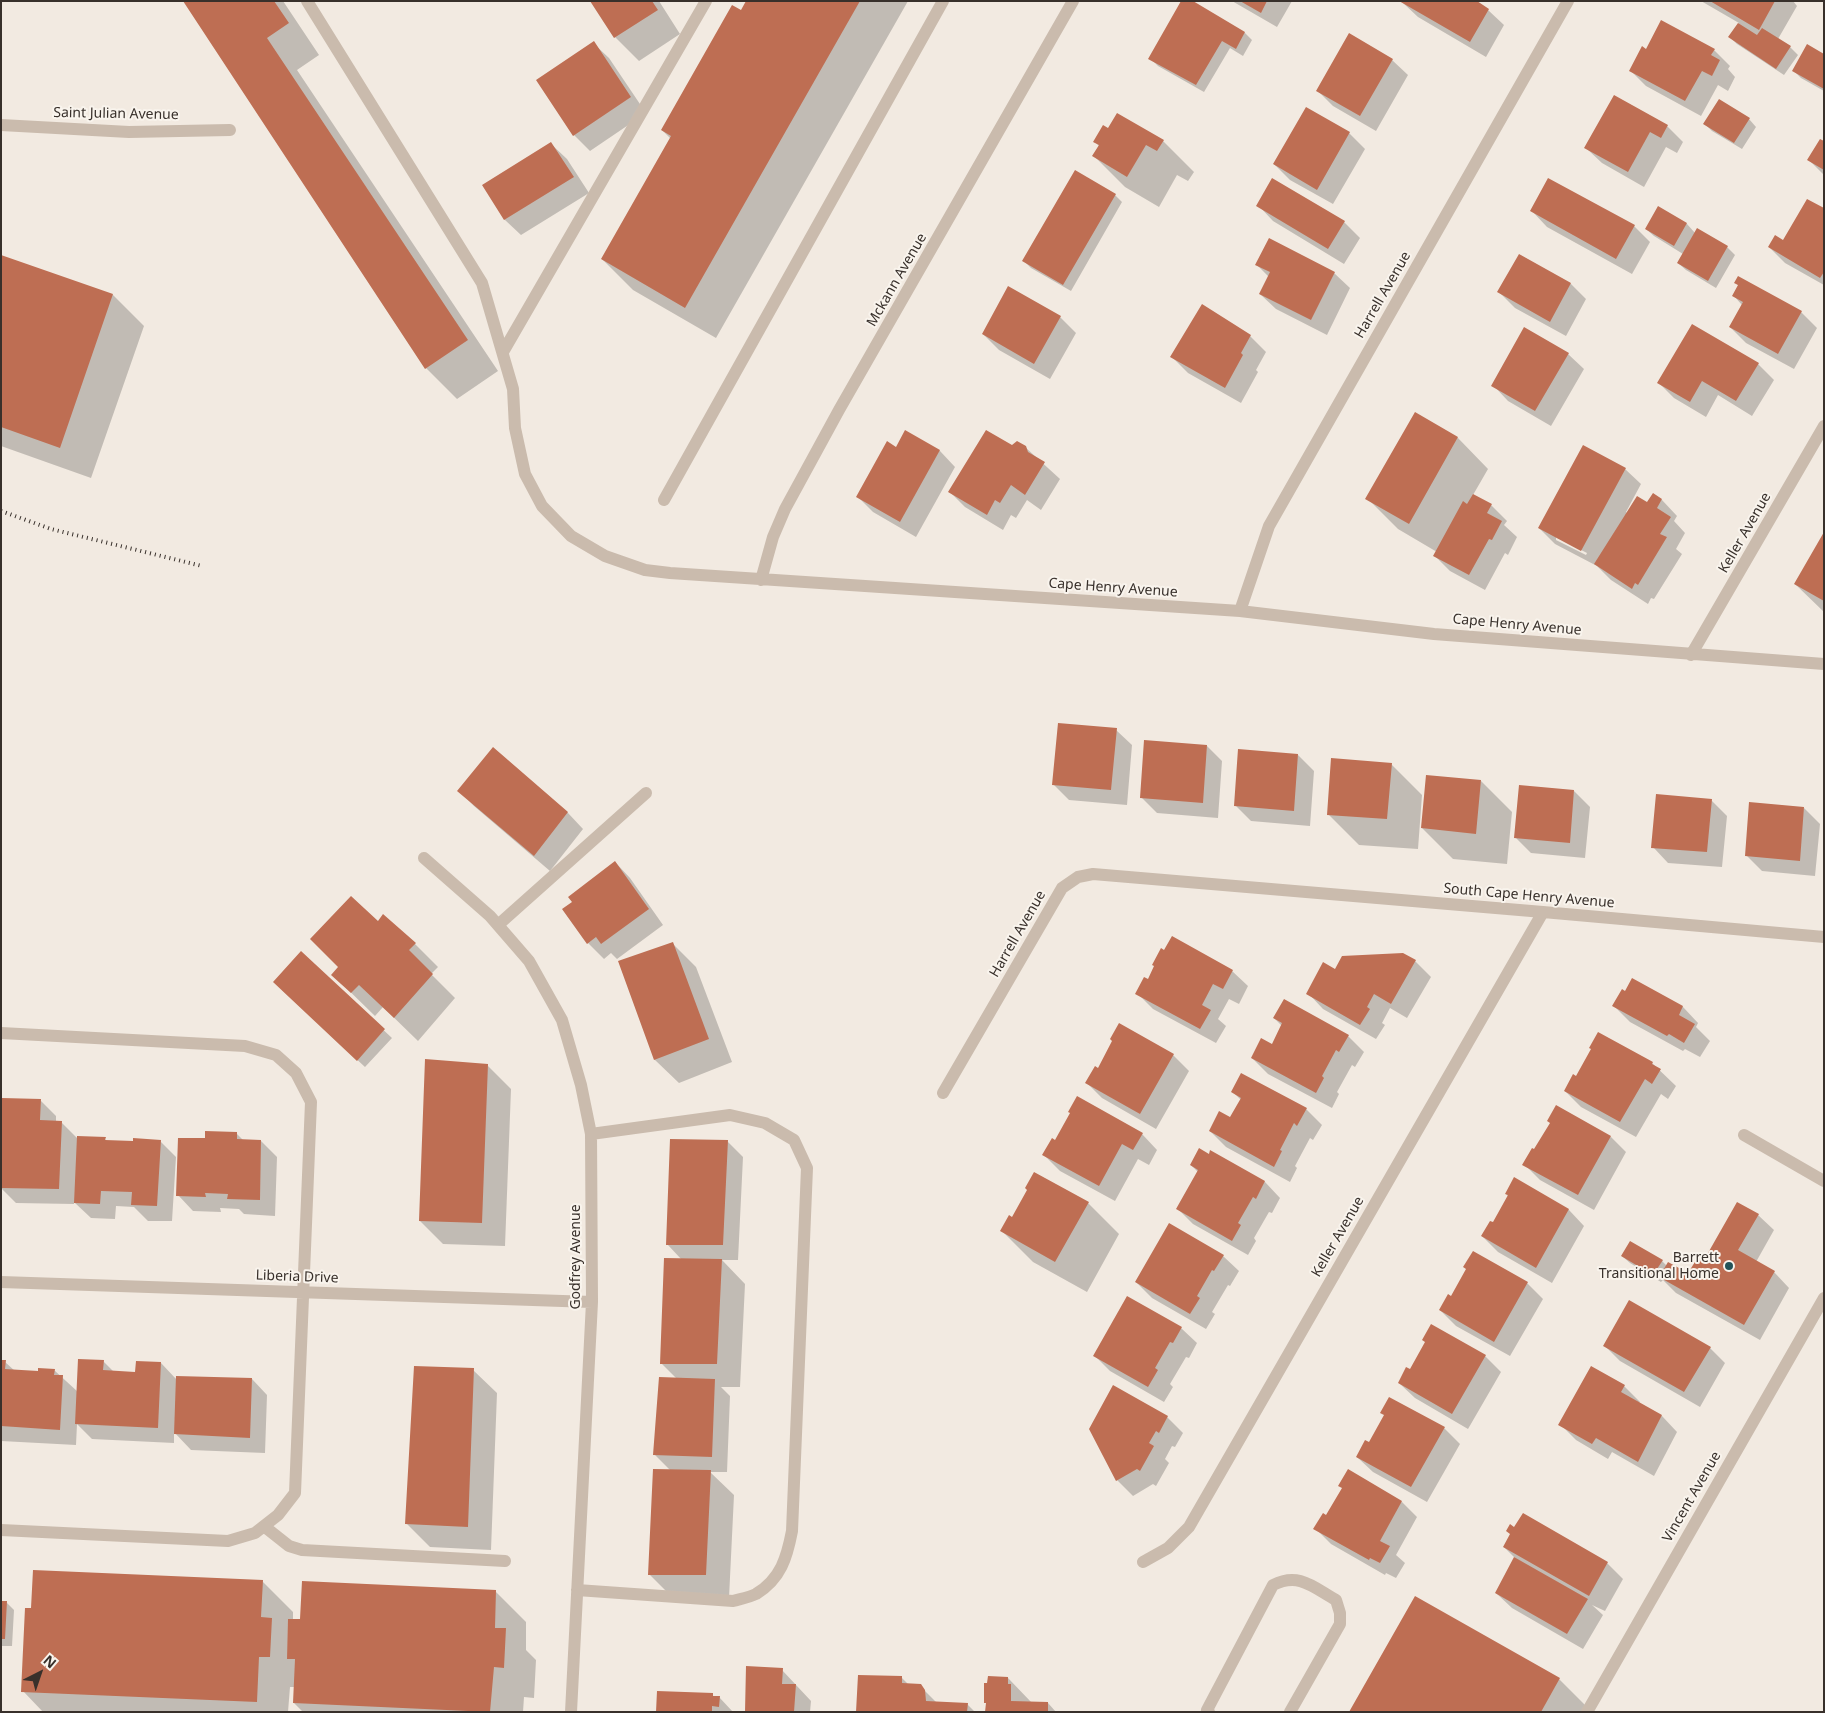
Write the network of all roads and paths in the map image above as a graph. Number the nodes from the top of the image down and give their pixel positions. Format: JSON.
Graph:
{"nodes":[{"id":1,"x":307,"y":1,"type":"edge"},
{"id":2,"x":706,"y":1,"type":"edge"},
{"id":3,"x":943,"y":1,"type":"edge"},
{"id":4,"x":1073,"y":1,"type":"edge"},
{"id":5,"x":1568,"y":1,"type":"edge"},
{"id":6,"x":1,"y":125,"type":"edge"},
{"id":7,"x":230,"y":130,"type":"dead end"},
{"id":8,"x":503,"y":352,"type":"junction"},
{"id":9,"x":1824,"y":426,"type":"edge"},
{"id":10,"x":664,"y":500,"type":"dead end"},
{"id":11,"x":761,"y":580,"type":"junction"},
{"id":12,"x":1240,"y":611,"type":"junction"},
{"id":13,"x":1691,"y":654,"type":"junction"},
{"id":14,"x":1824,"y":664,"type":"edge"},
{"id":15,"x":646,"y":794,"type":"dead end"},
{"id":16,"x":424,"y":858,"type":"dead end"},
{"id":17,"x":1231,"y":886,"type":"joint"},
{"id":18,"x":1543,"y":912,"type":"junction"},
{"id":19,"x":498,"y":925,"type":"junction"},
{"id":20,"x":1824,"y":937,"type":"edge"},
{"id":21,"x":1,"y":1033,"type":"edge"},
{"id":22,"x":943,"y":1093,"type":"dead end"},
{"id":23,"x":591,"y":1134,"type":"junction"},
{"id":24,"x":1744,"y":1135,"type":"dead end"},
{"id":25,"x":1824,"y":1181,"type":"edge"},
{"id":26,"x":1,"y":1282,"type":"edge"},
{"id":27,"x":304,"y":1292,"type":"junction"},
{"id":28,"x":1824,"y":1298,"type":"edge"},
{"id":29,"x":592,"y":1302,"type":"junction"},
{"id":30,"x":264,"y":1527,"type":"junction"},
{"id":31,"x":1,"y":1530,"type":"edge"},
{"id":32,"x":505,"y":1561,"type":"dead end"},
{"id":33,"x":1142,"y":1562,"type":"dead end"},
{"id":34,"x":577,"y":1590,"type":"junction"},
{"id":35,"x":571,"y":1712,"type":"edge"},
{"id":36,"x":1209,"y":1712,"type":"edge"},
{"id":37,"x":1290,"y":1712,"type":"edge"},
{"id":38,"x":1587,"y":1712,"type":"edge"}],
"edges":[{"from":1,"to":8,"type":"street","name":"Cape Henry Avenue"},
{"from":2,"to":8,"type":"street"},
{"from":3,"to":10,"type":"street"},
{"from":4,"to":11,"type":"street","name":"Mckann Avenue"},
{"from":5,"to":12,"type":"street","name":"Harrell Avenue"},
{"from":6,"to":7,"type":"street","name":"Saint Julian Avenue"},
{"from":8,"to":11,"type":"street","name":"Cape Henry Avenue"},
{"from":9,"to":13,"type":"street","name":"Keller Avenue"},
{"from":11,"to":12,"type":"street","name":"Cape Henry Avenue"},
{"from":12,"to":13,"type":"street","name":"Cape Henry Avenue"},
{"from":13,"to":14,"type":"street","name":"Cape Henry Avenue"},
{"from":15,"to":19,"type":"street"},
{"from":16,"to":19,"type":"street","name":"Godfrey Avenue"},
{"from":17,"to":18,"type":"street","name":"South Cape Henry Avenue"},
{"from":17,"to":22,"type":"street","name":"Harrell Avenue"},
{"from":18,"to":20,"type":"street","name":"South Cape Henry Avenue"},
{"from":18,"to":33,"type":"street","name":"Keller Avenue"},
{"from":19,"to":23,"type":"street","name":"Godfrey Avenue"},
{"from":21,"to":27,"type":"street"},
{"from":23,"to":29,"type":"street","name":"Godfrey Avenue"},
{"from":23,"to":34,"type":"street"},
{"from":24,"to":25,"type":"street"},
{"from":26,"to":27,"type":"street","name":"Liberia Drive"},
{"from":27,"to":29,"type":"street","name":"Liberia Drive"},
{"from":27,"to":30,"type":"street"},
{"from":28,"to":38,"type":"street","name":"Vincent Avenue"},
{"from":29,"to":34,"type":"street","name":"Godfrey Avenue"},
{"from":30,"to":31,"type":"street"},
{"from":30,"to":32,"type":"street"},
{"from":34,"to":35,"type":"street","name":"Godfrey Avenue"},
{"from":36,"to":37,"type":"street"}]}
